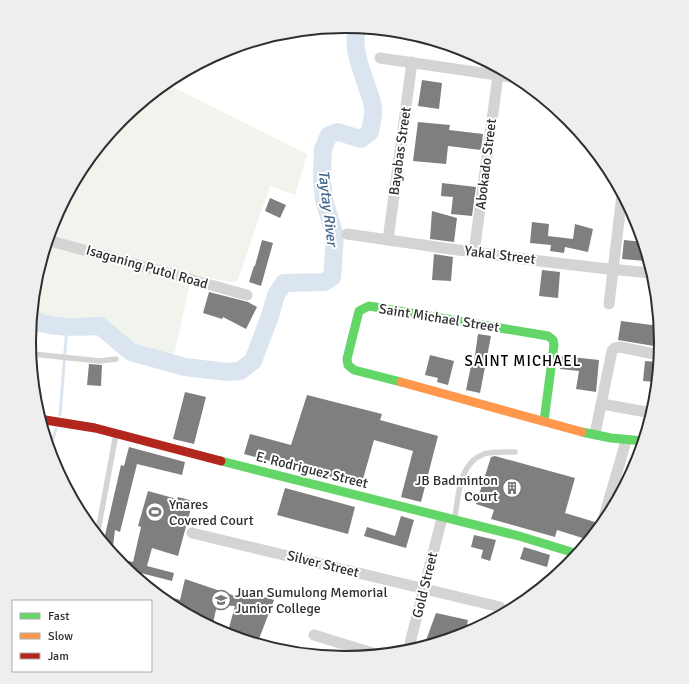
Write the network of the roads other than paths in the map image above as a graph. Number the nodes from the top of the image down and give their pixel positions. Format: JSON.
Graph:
{"nodes":[{"id":1,"x":380,"y":58,"type":"dead end"},
{"id":2,"x":412,"y":62,"type":"junction"},
{"id":3,"x":498,"y":76,"type":"junction"},
{"id":4,"x":503,"y":77,"type":"edge"},
{"id":5,"x":621,"y":203,"type":"edge"},
{"id":6,"x":347,"y":234,"type":"dead end"},
{"id":7,"x":388,"y":240,"type":"junction"},
{"id":8,"x":53,"y":242,"type":"edge"},
{"id":9,"x":474,"y":252,"type":"junction"},
{"id":10,"x":613,"y":270,"type":"junction"},
{"id":11,"x":646,"y":273,"type":"edge"},
{"id":12,"x":246,"y":295,"type":"dead end"},
{"id":13,"x":609,"y":304,"type":"dead end"},
{"id":14,"x":36,"y":354,"type":"edge"},
{"id":15,"x":653,"y":354,"type":"edge"},
{"id":16,"x":116,"y":359,"type":"dead end"},
{"id":17,"x":602,"y":404,"type":"junction"},
{"id":18,"x":646,"y":412,"type":"edge"},
{"id":19,"x":45,"y":420,"type":"edge"},
{"id":20,"x":544,"y":421,"type":"junction"},
{"id":21,"x":116,"y":434,"type":"junction"},
{"id":22,"x":596,"y":434,"type":"junction"},
{"id":23,"x":626,"y":441,"type":"junction"},
{"id":24,"x":637,"y":441,"type":"edge"},
{"id":25,"x":515,"y":452,"type":"dead end"},
{"id":26,"x":608,"y":503,"type":"edge"},
{"id":27,"x":442,"y":518,"type":"junction"},
{"id":28,"x":454,"y":521,"type":"junction"},
{"id":29,"x":98,"y":529,"type":"edge"},
{"id":30,"x":192,"y":533,"type":"dead end"},
{"id":31,"x":571,"y":552,"type":"edge"},
{"id":32,"x":424,"y":589,"type":"junction"},
{"id":33,"x":500,"y":608,"type":"dead end"},
{"id":34,"x":314,"y":635,"type":"dead end"},
{"id":35,"x":410,"y":644,"type":"edge"},
{"id":36,"x":363,"y":650,"type":"edge"}],
"edges":[{"from":1,"to":2,"type":"street"},
{"from":2,"to":3,"type":"street"},
{"from":2,"to":7,"type":"street","name":"Bayabas Street"},
{"from":3,"to":4,"type":"street"},
{"from":3,"to":9,"type":"street","name":"Abokado Street"},
{"from":5,"to":10,"type":"street"},
{"from":6,"to":7,"type":"street","name":"Yakal Street"},
{"from":7,"to":9,"type":"street","name":"Yakal Street"},
{"from":8,"to":12,"type":"street","name":"Isaganing Putol Road"},
{"from":9,"to":10,"type":"street","name":"Yakal Street"},
{"from":10,"to":11,"type":"street","name":"Yakal Street"},
{"from":10,"to":13,"type":"street"},
{"from":14,"to":16,"type":"lane"},
{"from":15,"to":17,"type":"street"},
{"from":17,"to":18,"type":"street"},
{"from":17,"to":22,"type":"street"},
{"from":19,"to":21,"type":"street","name":"E. Rodriguez Street"},
{"from":20,"to":20,"type":"street","name":"Saint Michael Street"},
{"from":20,"to":22,"type":"street","name":"Saint Michael Street"},
{"from":21,"to":27,"type":"street","name":"E. Rodriguez Street"},
{"from":21,"to":29,"type":"lane"},
{"from":22,"to":23,"type":"street","name":"Saint Michael Street"},
{"from":23,"to":24,"type":"street","name":"Saint Michael Street"},
{"from":23,"to":26,"type":"street"},
{"from":25,"to":28,"type":"lane"},
{"from":27,"to":28,"type":"street","name":"E. Rodriguez Street"},
{"from":27,"to":32,"type":"street","name":"Gold Street"},
{"from":28,"to":31,"type":"street","name":"E. Rodriguez Street"},
{"from":30,"to":32,"type":"street","name":"Silver Street"},
{"from":32,"to":33,"type":"street","name":"Silver Street"},
{"from":32,"to":35,"type":"street","name":"Gold Street"},
{"from":34,"to":36,"type":"street"}]}
